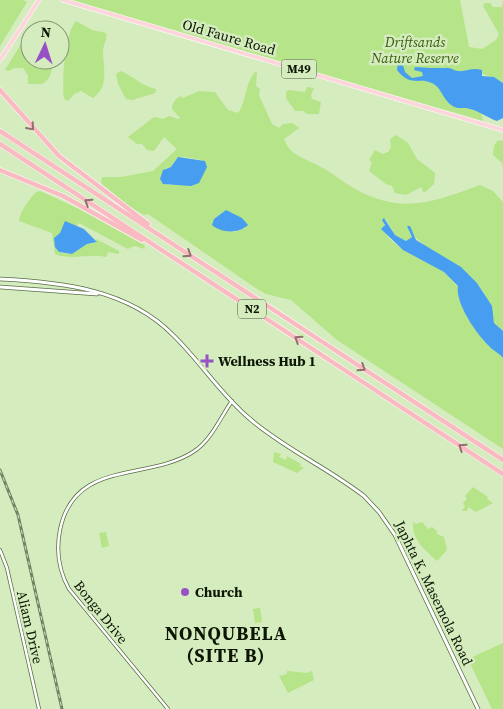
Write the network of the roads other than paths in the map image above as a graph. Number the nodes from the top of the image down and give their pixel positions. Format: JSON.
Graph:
{"nodes":[{"id":1,"x":39,"y":0,"type":"edge"},
{"id":2,"x":63,"y":0,"type":"edge"},
{"id":3,"x":0,"y":60,"type":"edge"},
{"id":4,"x":0,"y":90,"type":"edge"},
{"id":5,"x":503,"y":130,"type":"edge"},
{"id":6,"x":0,"y":131,"type":"edge"},
{"id":7,"x":0,"y":144,"type":"edge"},
{"id":8,"x":0,"y":170,"type":"edge"},
{"id":9,"x":153,"y":244,"type":"junction"},
{"id":10,"x":172,"y":244,"type":"junction"},
{"id":11,"x":0,"y":279,"type":"edge"},
{"id":12,"x":0,"y":288,"type":"edge"},
{"id":13,"x":103,"y":294,"type":"junction"},
{"id":14,"x":232,"y":401,"type":"junction"},
{"id":15,"x":503,"y":460,"type":"edge"},
{"id":16,"x":503,"y":474,"type":"edge"},
{"id":17,"x":0,"y":550,"type":"edge"},
{"id":18,"x":39,"y":709,"type":"edge"},
{"id":19,"x":168,"y":709,"type":"edge"},
{"id":20,"x":478,"y":709,"type":"edge"}],
"edges":[{"from":1,"to":3,"type":"main road"},
{"from":2,"to":5,"type":"main road","name":"Old Faure Road","number":"M49"},
{"from":4,"to":10,"type":"highway","one_way":true},
{"from":6,"to":10,"type":"highway","number":"N2"},
{"from":9,"to":7,"type":"highway","number":"N2","one_way":true},
{"from":8,"to":9,"type":"highway"},
{"from":16,"to":9,"type":"highway","number":"N2","one_way":true},
{"from":10,"to":15,"type":"highway","number":"N2","one_way":true},
{"from":11,"to":13,"type":"main road","name":"Japhta K. Masemola Road"},
{"from":12,"to":13,"type":"main road","name":"Japhta K. Masemola Road"},
{"from":13,"to":14,"type":"main road","name":"Japhta K. Masemola Road"},
{"from":14,"to":19,"type":"street","name":"Bonga Drive"},
{"from":14,"to":20,"type":"main road","name":"Japhta K. Masemola Road"},
{"from":17,"to":18,"type":"street","name":"Aliam Drive"}]}
